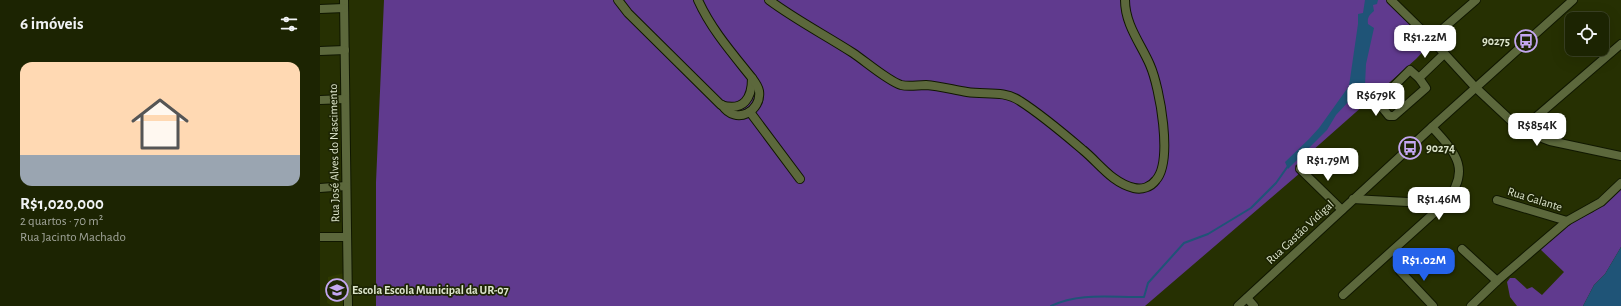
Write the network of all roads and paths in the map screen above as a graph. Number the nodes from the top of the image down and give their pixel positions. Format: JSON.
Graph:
{"nodes":[{"id":1,"x":618,"y":0,"type":"edge"},
{"id":2,"x":698,"y":0,"type":"edge"},
{"id":3,"x":769,"y":0,"type":"edge"},
{"id":4,"x":1125,"y":0,"type":"edge"},
{"id":5,"x":1476,"y":0,"type":"edge"},
{"id":6,"x":1574,"y":0,"type":"edge"},
{"id":7,"x":1393,"y":1,"type":"edge"},
{"id":8,"x":344,"y":4,"type":"edge"},
{"id":9,"x":320,"y":9,"type":"edge"},
{"id":10,"x":1431,"y":40,"type":"junction"},
{"id":11,"x":1621,"y":44,"type":"edge"},
{"id":12,"x":344,"y":50,"type":"junction"},
{"id":13,"x":320,"y":51,"type":"edge"},
{"id":14,"x":1444,"y":54,"type":"junction"},
{"id":15,"x":752,"y":78,"type":"junction"},
{"id":16,"x":1419,"y":78,"type":"junction"},
{"id":17,"x":1475,"y":87,"type":"junction"},
{"id":18,"x":345,"y":99,"type":"junction"},
{"id":19,"x":320,"y":100,"type":"edge"},
{"id":20,"x":722,"y":105,"type":"junction"},
{"id":21,"x":750,"y":112,"type":"junction"},
{"id":22,"x":1432,"y":127,"type":"junction"},
{"id":23,"x":1521,"y":130,"type":"junction"},
{"id":24,"x":1620,"y":157,"type":"edge"},
{"id":25,"x":1300,"y":169,"type":"dead end"},
{"id":26,"x":800,"y":179,"type":"dead end"},
{"id":27,"x":1621,"y":183,"type":"edge"},
{"id":28,"x":346,"y":186,"type":"junction"},
{"id":29,"x":320,"y":188,"type":"edge"},
{"id":30,"x":1353,"y":199,"type":"junction"},
{"id":31,"x":1497,"y":200,"type":"dead end"},
{"id":32,"x":1444,"y":204,"type":"junction"},
{"id":33,"x":1342,"y":210,"type":"junction"},
{"id":34,"x":1567,"y":221,"type":"junction"},
{"id":35,"x":320,"y":237,"type":"edge"},
{"id":36,"x":347,"y":237,"type":"junction"},
{"id":37,"x":1462,"y":250,"type":"dead end"},
{"id":38,"x":1400,"y":271,"type":"dead end"},
{"id":39,"x":1496,"y":281,"type":"junction"},
{"id":40,"x":1342,"y":295,"type":"dead end"},
{"id":41,"x":1247,"y":298,"type":"junction"},
{"id":42,"x":348,"y":306,"type":"edge"},
{"id":43,"x":1238,"y":306,"type":"edge"},
{"id":44,"x":1254,"y":306,"type":"edge"},
{"id":45,"x":1433,"y":306,"type":"edge"},
{"id":46,"x":1471,"y":306,"type":"edge"}],
"edges":[{"from":1,"to":20,"type":"street"},
{"from":2,"to":15,"type":"street"},
{"from":3,"to":4,"type":"street"},
{"from":5,"to":10,"type":"street"},
{"from":6,"to":17,"type":"street","name":"Rua Gastão Vidigal"},
{"from":7,"to":10,"type":"street"},
{"from":8,"to":9,"type":"street"},
{"from":8,"to":12,"type":"street","name":"Rua José Alves do Nascimento"},
{"from":10,"to":14,"type":"street"},
{"from":11,"to":23,"type":"street"},
{"from":12,"to":13,"type":"street"},
{"from":12,"to":18,"type":"street","name":"Rua José Alves do Nascimento"},
{"from":14,"to":16,"type":"street"},
{"from":14,"to":17,"type":"street"},
{"from":15,"to":20,"type":"street"},
{"from":15,"to":21,"type":"street"},
{"from":16,"to":16,"type":"street"},
{"from":17,"to":22,"type":"street","name":"Rua Gastão Vidigal"},
{"from":17,"to":23,"type":"street"},
{"from":18,"to":19,"type":"street"},
{"from":18,"to":28,"type":"street","name":"Rua José Alves do Nascimento"},
{"from":20,"to":21,"type":"street"},
{"from":21,"to":26,"type":"street"},
{"from":22,"to":30,"type":"street","name":"Rua Gastão Vidigal"},
{"from":22,"to":32,"type":"street"},
{"from":23,"to":24,"type":"street"},
{"from":25,"to":33,"type":"street"},
{"from":27,"to":34,"type":"street"},
{"from":28,"to":29,"type":"street"},
{"from":28,"to":36,"type":"street","name":"Rua José Alves do Nascimento"},
{"from":30,"to":32,"type":"street"},
{"from":30,"to":33,"type":"street","name":"Rua Gastão Vidigal"},
{"from":31,"to":34,"type":"street","name":"Rua Galante"},
{"from":32,"to":40,"type":"street"},
{"from":33,"to":41,"type":"street","name":"Rua Gastão Vidigal"},
{"from":34,"to":39,"type":"street"},
{"from":35,"to":36,"type":"street"},
{"from":36,"to":42,"type":"street","name":"Rua José Alves do Nascimento"},
{"from":37,"to":39,"type":"street"},
{"from":38,"to":45,"type":"street"},
{"from":39,"to":46,"type":"street"},
{"from":41,"to":43,"type":"street","name":"Rua Gastão Vidigal"},
{"from":41,"to":44,"type":"street"}]}
